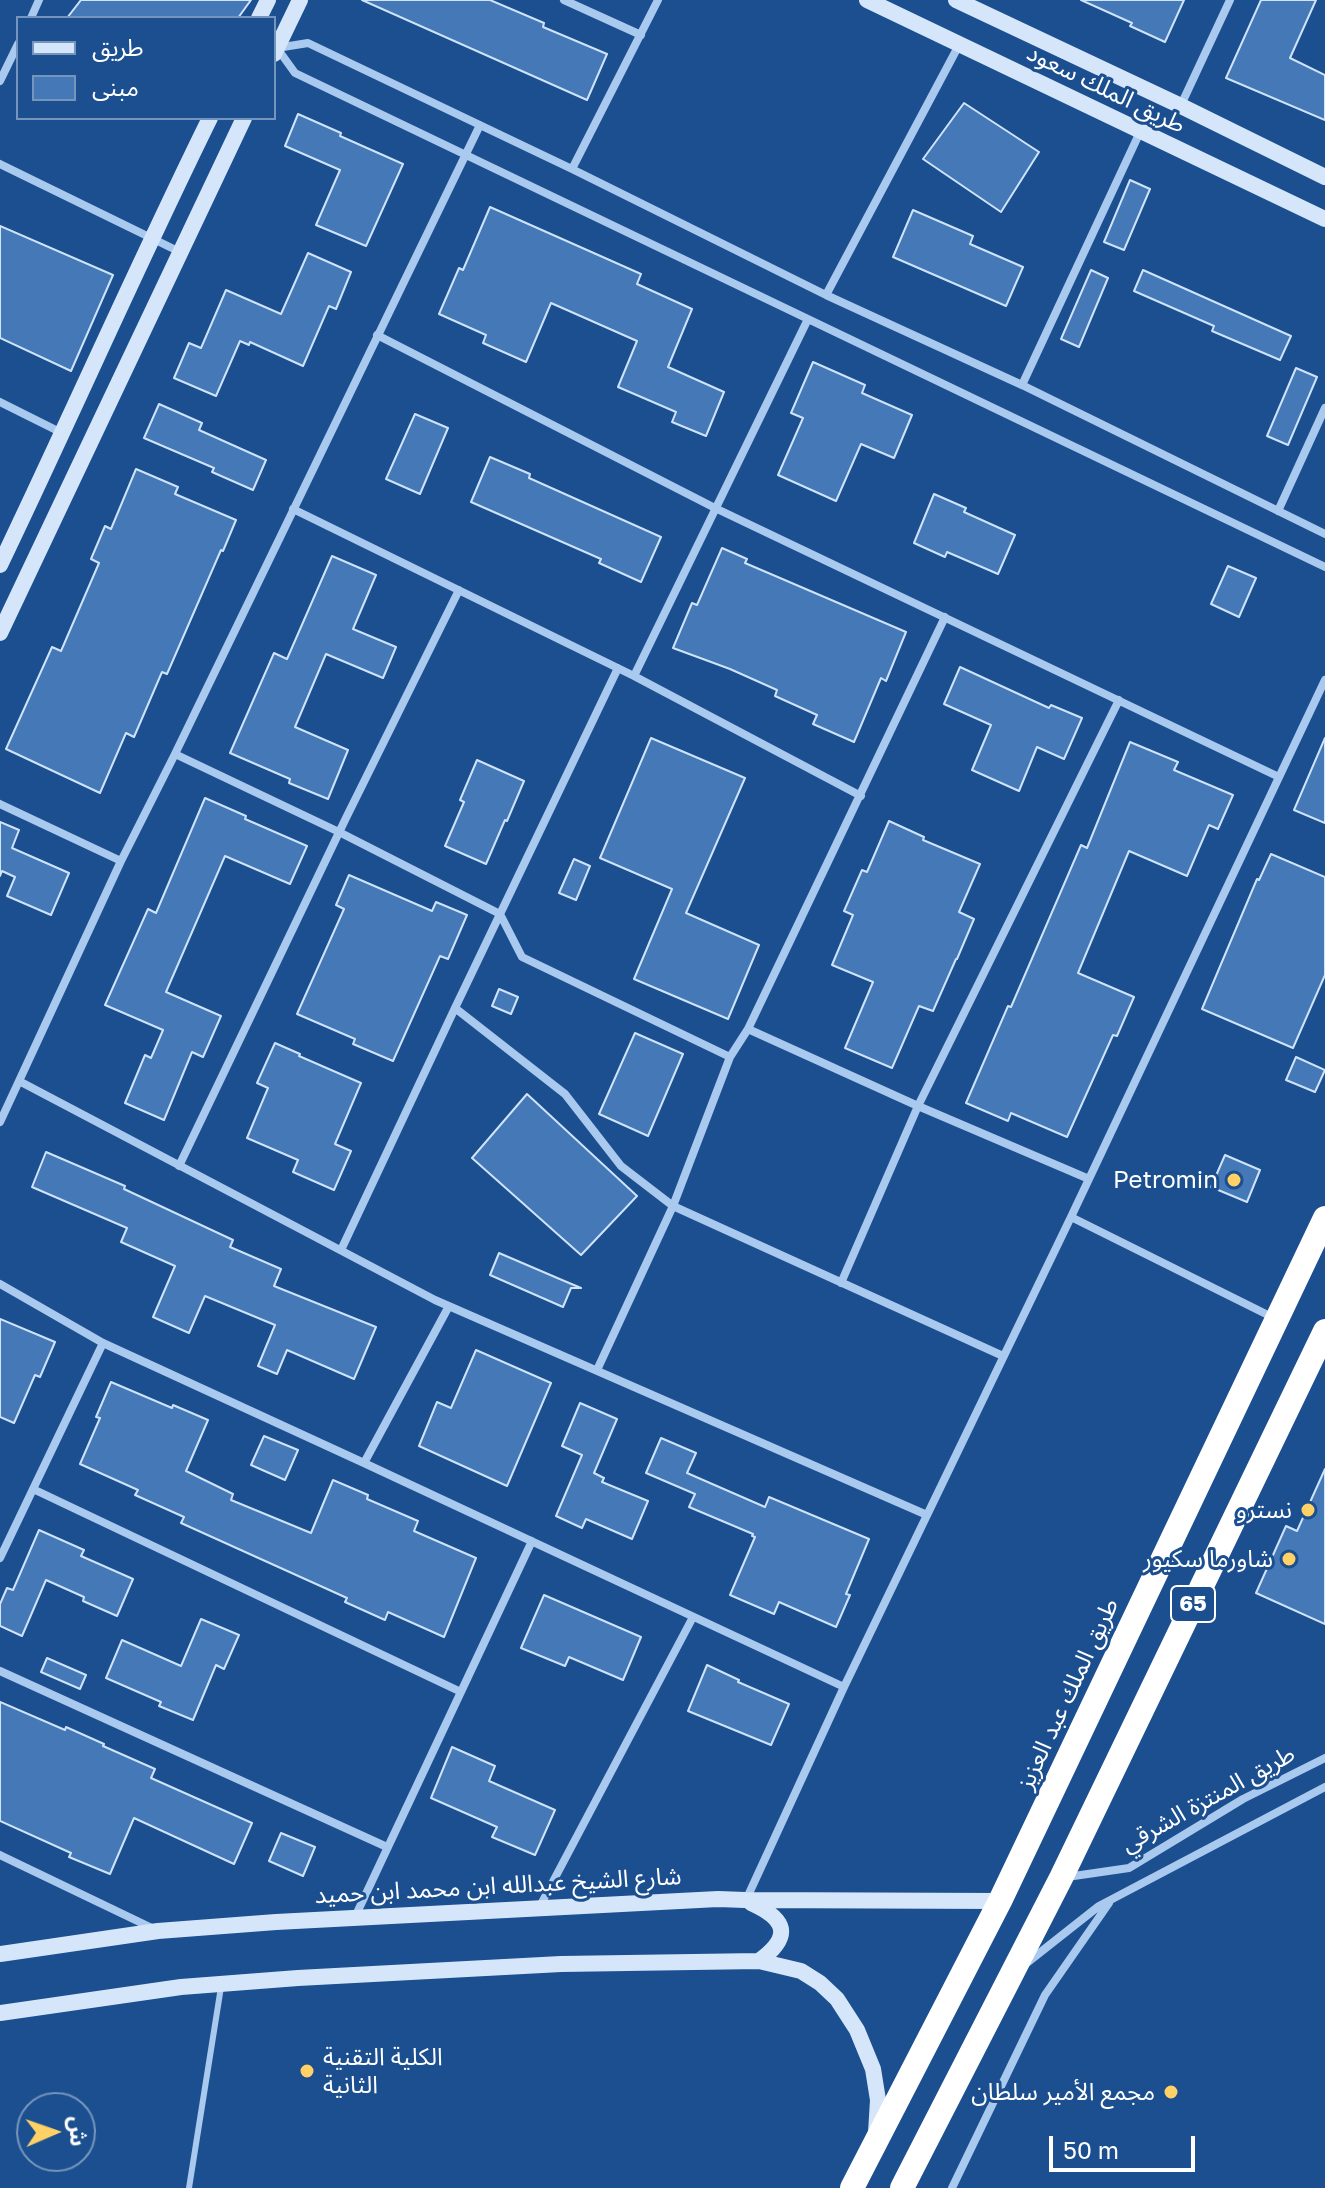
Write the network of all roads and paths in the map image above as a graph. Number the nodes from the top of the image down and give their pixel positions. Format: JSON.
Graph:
{"nodes":[{"id":1,"x":300,"y":0,"type":"edge"},
{"id":2,"x":564,"y":0,"type":"edge"},
{"id":3,"x":658,"y":0,"type":"edge"},
{"id":4,"x":867,"y":0,"type":"edge"},
{"id":5,"x":956,"y":0,"type":"edge"},
{"id":6,"x":1230,"y":0,"type":"edge"},
{"id":7,"x":641,"y":35,"type":"junction"},
{"id":8,"x":959,"y":45,"type":"junction"},
{"id":9,"x":16,"y":48,"type":"edge"},
{"id":10,"x":276,"y":51,"type":"edge"},
{"id":11,"x":0,"y":81,"type":"edge"},
{"id":12,"x":1181,"y":106,"type":"junction"},
{"id":13,"x":209,"y":120,"type":"edge"},
{"id":14,"x":243,"y":120,"type":"edge"},
{"id":15,"x":480,"y":125,"type":"junction"},
{"id":16,"x":1140,"y":132,"type":"junction"},
{"id":17,"x":465,"y":155,"type":"junction"},
{"id":18,"x":0,"y":164,"type":"edge"},
{"id":19,"x":572,"y":169,"type":"junction"},
{"id":20,"x":1325,"y":177,"type":"edge"},
{"id":21,"x":1325,"y":219,"type":"edge"},
{"id":22,"x":151,"y":238,"type":"junction"},
{"id":23,"x":180,"y":252,"type":"junction"},
{"id":24,"x":826,"y":295,"type":"junction"},
{"id":25,"x":808,"y":319,"type":"junction"},
{"id":26,"x":377,"y":335,"type":"junction"},
{"id":27,"x":1022,"y":385,"type":"junction"},
{"id":28,"x":0,"y":402,"type":"edge"},
{"id":29,"x":1325,"y":408,"type":"edge"},
{"id":30,"x":63,"y":433,"type":"junction"},
{"id":31,"x":715,"y":508,"type":"junction"},
{"id":32,"x":293,"y":509,"type":"junction"},
{"id":33,"x":1278,"y":511,"type":"junction"},
{"id":34,"x":1325,"y":534,"type":"edge"},
{"id":35,"x":0,"y":565,"type":"edge"},
{"id":36,"x":1325,"y":567,"type":"edge"},
{"id":37,"x":459,"y":590,"type":"junction"},
{"id":38,"x":945,"y":617,"type":"junction"},
{"id":39,"x":0,"y":633,"type":"edge"},
{"id":40,"x":618,"y":668,"type":"junction"},
{"id":41,"x":634,"y":676,"type":"junction"},
{"id":42,"x":1325,"y":680,"type":"edge"},
{"id":43,"x":1119,"y":700,"type":"junction"},
{"id":44,"x":175,"y":754,"type":"junction"},
{"id":45,"x":1279,"y":777,"type":"junction"},
{"id":46,"x":861,"y":796,"type":"junction"},
{"id":47,"x":0,"y":804,"type":"edge"},
{"id":48,"x":339,"y":832,"type":"junction"},
{"id":49,"x":121,"y":861,"type":"junction"},
{"id":50,"x":500,"y":914,"type":"junction"},
{"id":51,"x":455,"y":1008,"type":"junction"},
{"id":52,"x":748,"y":1029,"type":"junction"},
{"id":53,"x":730,"y":1057,"type":"junction"},
{"id":54,"x":19,"y":1081,"type":"junction"},
{"id":55,"x":918,"y":1106,"type":"junction"},
{"id":56,"x":0,"y":1122,"type":"edge"},
{"id":57,"x":179,"y":1166,"type":"junction"},
{"id":58,"x":1089,"y":1179,"type":"junction"},
{"id":59,"x":673,"y":1206,"type":"junction"},
{"id":60,"x":1071,"y":1217,"type":"junction"},
{"id":61,"x":1325,"y":1218,"type":"edge"},
{"id":62,"x":341,"y":1250,"type":"junction"},
{"id":63,"x":841,"y":1283,"type":"junction"},
{"id":64,"x":0,"y":1284,"type":"edge"},
{"id":65,"x":449,"y":1306,"type":"junction"},
{"id":66,"x":1277,"y":1320,"type":"junction"},
{"id":67,"x":1325,"y":1331,"type":"edge"},
{"id":68,"x":103,"y":1343,"type":"junction"},
{"id":69,"x":1003,"y":1356,"type":"junction"},
{"id":70,"x":597,"y":1370,"type":"junction"},
{"id":71,"x":364,"y":1463,"type":"junction"},
{"id":72,"x":33,"y":1489,"type":"junction"},
{"id":73,"x":927,"y":1515,"type":"junction"},
{"id":74,"x":532,"y":1541,"type":"junction"},
{"id":75,"x":0,"y":1558,"type":"edge"},
{"id":76,"x":693,"y":1617,"type":"junction"},
{"id":77,"x":0,"y":1671,"type":"edge"},
{"id":78,"x":844,"y":1687,"type":"junction"},
{"id":79,"x":461,"y":1692,"type":"junction"},
{"id":80,"x":1325,"y":1758,"type":"edge"},
{"id":81,"x":1325,"y":1787,"type":"edge"},
{"id":82,"x":387,"y":1847,"type":"junction"},
{"id":83,"x":0,"y":1855,"type":"edge"},
{"id":84,"x":1061,"y":1878,"type":"junction"},
{"id":85,"x":745,"y":1900,"type":"junction"},
{"id":86,"x":1111,"y":1900,"type":"junction"},
{"id":87,"x":1000,"y":1901,"type":"junction"},
{"id":88,"x":539,"y":1908,"type":"junction"},
{"id":89,"x":354,"y":1918,"type":"junction"},
{"id":90,"x":158,"y":1931,"type":"junction"},
{"id":91,"x":0,"y":1954,"type":"edge"},
{"id":92,"x":759,"y":1961,"type":"junction"},
{"id":93,"x":1011,"y":1974,"type":"junction"},
{"id":94,"x":221,"y":1984,"type":"junction"},
{"id":95,"x":0,"y":2013,"type":"edge"},
{"id":96,"x":876,"y":2141,"type":"junction"},
{"id":97,"x":189,"y":2188,"type":"edge"},
{"id":98,"x":852,"y":2188,"type":"edge"},
{"id":99,"x":902,"y":2188,"type":"edge"},
{"id":100,"x":952,"y":2188,"type":"edge"}],
"edges":[{"from":1,"to":10,"type":"street"},
{"from":2,"to":7,"type":"street"},
{"from":3,"to":7,"type":"street"},
{"from":4,"to":8,"type":"street","name":"طريق الملك سعود"},
{"from":5,"to":12,"type":"street","name":"طريق الملك سعود"},
{"from":6,"to":12,"type":"street"},
{"from":7,"to":19,"type":"street"},
{"from":8,"to":16,"type":"street","name":"طريق الملك سعود"},
{"from":8,"to":24,"type":"street"},
{"from":9,"to":11,"type":"street"},
{"from":10,"to":15,"type":"street"},
{"from":10,"to":17,"type":"street"},
{"from":12,"to":20,"type":"street","name":"طريق الملك سعود"},
{"from":13,"to":22,"type":"street"},
{"from":14,"to":23,"type":"street"},
{"from":15,"to":17,"type":"street"},
{"from":15,"to":19,"type":"street"},
{"from":16,"to":21,"type":"street","name":"طريق الملك سعود"},
{"from":16,"to":27,"type":"street"},
{"from":17,"to":25,"type":"street"},
{"from":17,"to":26,"type":"street"},
{"from":18,"to":22,"type":"street"},
{"from":19,"to":24,"type":"street"},
{"from":22,"to":23,"type":"street"},
{"from":22,"to":30,"type":"street"},
{"from":23,"to":39,"type":"street"},
{"from":24,"to":27,"type":"street"},
{"from":25,"to":31,"type":"street"},
{"from":25,"to":36,"type":"street"},
{"from":26,"to":31,"type":"street"},
{"from":26,"to":32,"type":"street"},
{"from":27,"to":33,"type":"street"},
{"from":28,"to":30,"type":"street"},
{"from":29,"to":33,"type":"street"},
{"from":30,"to":35,"type":"street"},
{"from":31,"to":38,"type":"street"},
{"from":31,"to":41,"type":"street"},
{"from":32,"to":37,"type":"street"},
{"from":32,"to":44,"type":"street"},
{"from":33,"to":34,"type":"street"},
{"from":37,"to":40,"type":"street"},
{"from":37,"to":48,"type":"street"},
{"from":38,"to":43,"type":"street"},
{"from":38,"to":46,"type":"street"},
{"from":40,"to":41,"type":"street"},
{"from":40,"to":50,"type":"street"},
{"from":41,"to":46,"type":"street"},
{"from":42,"to":45,"type":"street"},
{"from":43,"to":45,"type":"street"},
{"from":43,"to":55,"type":"street"},
{"from":44,"to":48,"type":"street"},
{"from":44,"to":49,"type":"street"},
{"from":45,"to":58,"type":"street"},
{"from":46,"to":52,"type":"street"},
{"from":47,"to":49,"type":"street"},
{"from":48,"to":50,"type":"street"},
{"from":48,"to":57,"type":"street"},
{"from":49,"to":54,"type":"street"},
{"from":50,"to":51,"type":"street"},
{"from":50,"to":53,"type":"street"},
{"from":51,"to":59,"type":"street"},
{"from":51,"to":62,"type":"street"},
{"from":52,"to":53,"type":"street"},
{"from":52,"to":55,"type":"street"},
{"from":53,"to":59,"type":"street"},
{"from":54,"to":56,"type":"street"},
{"from":54,"to":57,"type":"street"},
{"from":55,"to":58,"type":"street"},
{"from":55,"to":63,"type":"street"},
{"from":57,"to":62,"type":"street"},
{"from":58,"to":60,"type":"street"},
{"from":59,"to":63,"type":"street"},
{"from":59,"to":70,"type":"street"},
{"from":60,"to":66,"type":"street"},
{"from":60,"to":69,"type":"street"},
{"from":61,"to":66,"type":"highway","name":"طريق الملك عبد العزيز","number":"65"},
{"from":62,"to":65,"type":"street"},
{"from":63,"to":69,"type":"street"},
{"from":64,"to":68,"type":"street"},
{"from":65,"to":70,"type":"street"},
{"from":65,"to":71,"type":"street"},
{"from":66,"to":87,"type":"highway","name":"طريق الملك عبد العزيز","number":"65"},
{"from":67,"to":84,"type":"highway","number":"65"},
{"from":68,"to":71,"type":"street"},
{"from":68,"to":72,"type":"street"},
{"from":69,"to":73,"type":"street"},
{"from":70,"to":73,"type":"street"},
{"from":71,"to":74,"type":"street"},
{"from":72,"to":75,"type":"street"},
{"from":72,"to":79,"type":"street"},
{"from":73,"to":78,"type":"street"},
{"from":74,"to":76,"type":"street"},
{"from":74,"to":79,"type":"street"},
{"from":76,"to":78,"type":"street"},
{"from":76,"to":88,"type":"street"},
{"from":77,"to":82,"type":"street"},
{"from":78,"to":85,"type":"street"},
{"from":79,"to":82,"type":"street"},
{"from":80,"to":84,"type":"street","name":"طريق المنتزة الشرقي"},
{"from":81,"to":86,"type":"street"},
{"from":82,"to":89,"type":"street"},
{"from":83,"to":90,"type":"street"},
{"from":84,"to":93,"type":"highway"},
{"from":85,"to":87,"type":"street","name":"شارع الشيخ عبدالله ابن محمد ابن حميد"},
{"from":85,"to":88,"type":"street","name":"شارع الشيخ عبدالله ابن محمد ابن حميد"},
{"from":85,"to":92,"type":"street"},
{"from":86,"to":93,"type":"street"},
{"from":86,"to":100,"type":"street"},
{"from":87,"to":96,"type":"highway","name":"طريق الملك عبد العزيز"},
{"from":88,"to":89,"type":"street","name":"شارع الشيخ عبدالله ابن محمد ابن حميد"},
{"from":89,"to":90,"type":"street","name":"شارع الشيخ عبدالله ابن محمد ابن حميد"},
{"from":90,"to":91,"type":"street","name":"شارع الشيخ عبدالله ابن محمد ابن حميد"},
{"from":92,"to":94,"type":"street"},
{"from":92,"to":96,"type":"street"},
{"from":93,"to":99,"type":"highway"},
{"from":94,"to":95,"type":"street"},
{"from":94,"to":97,"type":"lane"},
{"from":96,"to":98,"type":"highway","name":"طريق الملك عبد العزيز"}]}
